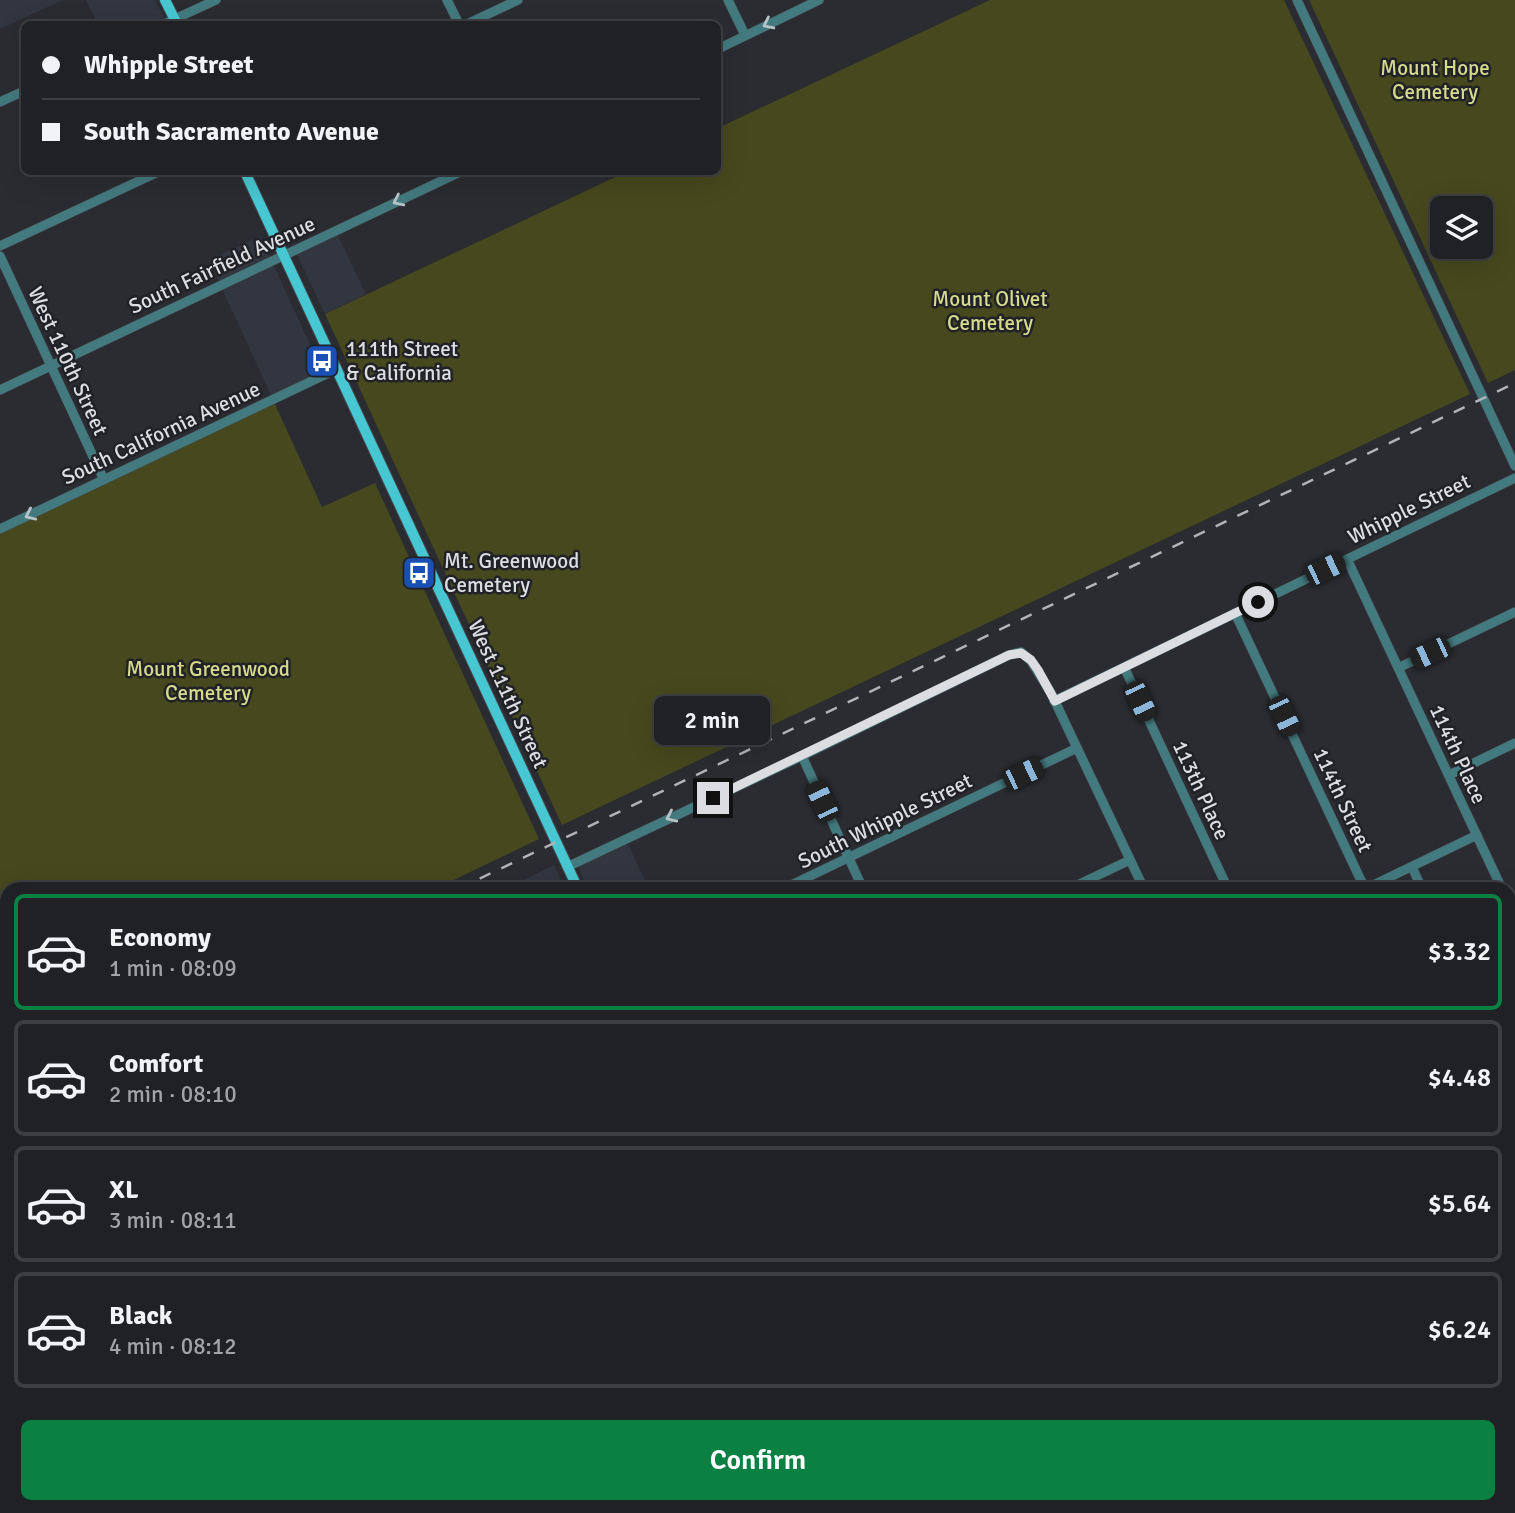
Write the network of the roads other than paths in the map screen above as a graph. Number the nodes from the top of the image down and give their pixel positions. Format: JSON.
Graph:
{"nodes":[{"id":1,"x":165,"y":0,"type":"edge"},
{"id":2,"x":216,"y":0,"type":"edge"},
{"id":3,"x":447,"y":0,"type":"edge"},
{"id":4,"x":518,"y":0,"type":"edge"},
{"id":5,"x":728,"y":0,"type":"edge"},
{"id":6,"x":819,"y":0,"type":"edge"},
{"id":7,"x":1297,"y":0,"type":"edge"},
{"id":8,"x":171,"y":21,"type":"edge"},
{"id":9,"x":176,"y":21,"type":"edge"},
{"id":10,"x":458,"y":21,"type":"edge"},
{"id":11,"x":473,"y":21,"type":"edge"},
{"id":12,"x":745,"y":36,"type":"junction"},
{"id":13,"x":721,"y":47,"type":"edge"},
{"id":14,"x":21,"y":92,"type":"edge"},
{"id":15,"x":0,"y":102,"type":"edge"},
{"id":16,"x":152,"y":175,"type":"edge"},
{"id":17,"x":246,"y":175,"type":"edge"},
{"id":18,"x":454,"y":175,"type":"edge"},
{"id":19,"x":0,"y":246,"type":"edge"},
{"id":20,"x":0,"y":256,"type":"edge"},
{"id":21,"x":284,"y":256,"type":"junction"},
{"id":22,"x":51,"y":366,"type":"junction"},
{"id":23,"x":337,"y":369,"type":"junction"},
{"id":24,"x":0,"y":390,"type":"edge"},
{"id":25,"x":1515,"y":466,"type":"edge"},
{"id":26,"x":1515,"y":478,"type":"edge"},
{"id":27,"x":104,"y":480,"type":"junction"},
{"id":28,"x":0,"y":529,"type":"edge"},
{"id":29,"x":1347,"y":559,"type":"junction"},
{"id":30,"x":1515,"y":612,"type":"edge"},
{"id":31,"x":1235,"y":613,"type":"junction"},
{"id":32,"x":1124,"y":667,"type":"junction"},
{"id":33,"x":1398,"y":668,"type":"junction"},
{"id":34,"x":1055,"y":701,"type":"junction"},
{"id":35,"x":1515,"y":743,"type":"edge"},
{"id":36,"x":1077,"y":748,"type":"junction"},
{"id":37,"x":802,"y":756,"type":"junction"},
{"id":38,"x":1449,"y":775,"type":"junction"},
{"id":39,"x":1477,"y":835,"type":"junction"},
{"id":40,"x":849,"y":858,"type":"junction"},
{"id":41,"x":1130,"y":860,"type":"junction"},
{"id":42,"x":567,"y":867,"type":"junction"},
{"id":43,"x":1412,"y":867,"type":"junction"},
{"id":44,"x":574,"y":882,"type":"edge"},
{"id":45,"x":798,"y":882,"type":"edge"},
{"id":46,"x":860,"y":882,"type":"edge"},
{"id":47,"x":1084,"y":882,"type":"edge"},
{"id":48,"x":1141,"y":882,"type":"edge"},
{"id":49,"x":1225,"y":882,"type":"edge"},
{"id":50,"x":1362,"y":882,"type":"edge"},
{"id":51,"x":1380,"y":882,"type":"edge"},
{"id":52,"x":1419,"y":882,"type":"edge"},
{"id":53,"x":1499,"y":882,"type":"edge"}],
"edges":[{"from":1,"to":8,"type":"main road"},
{"from":2,"to":9,"type":"street"},
{"from":3,"to":10,"type":"street"},
{"from":4,"to":11,"type":"street"},
{"from":5,"to":12,"type":"street"},
{"from":6,"to":12,"type":"street","one_way":true},
{"from":7,"to":25,"type":"street"},
{"from":12,"to":13,"type":"street"},
{"from":14,"to":15,"type":"street"},
{"from":16,"to":19,"type":"street"},
{"from":17,"to":21,"type":"main road","name":"West 111th Street"},
{"from":18,"to":21,"type":"street","name":"South Fairfield Avenue","one_way":true},
{"from":20,"to":22,"type":"street","name":"West 110th Street"},
{"from":21,"to":22,"type":"street","name":"South Fairfield Avenue"},
{"from":21,"to":23,"type":"main road","name":"West 111th Street"},
{"from":22,"to":24,"type":"street","name":"South Fairfield Avenue"},
{"from":22,"to":27,"type":"street","name":"West 110th Street"},
{"from":23,"to":27,"type":"street","name":"South California Avenue"},
{"from":23,"to":42,"type":"main road","name":"West 111th Street"},
{"from":26,"to":29,"type":"street","name":"Whipple Street"},
{"from":27,"to":28,"type":"street","name":"South California Avenue","one_way":true},
{"from":29,"to":31,"type":"street","name":"Whipple Street"},
{"from":29,"to":33,"type":"street","name":"114th Place"},
{"from":30,"to":33,"type":"street"},
{"from":31,"to":32,"type":"street","name":"Whipple Street"},
{"from":31,"to":50,"type":"street","name":"114th Street"},
{"from":32,"to":34,"type":"street","name":"Whipple Street"},
{"from":32,"to":49,"type":"street","name":"113th Place"},
{"from":33,"to":38,"type":"street","name":"114th Place"},
{"from":34,"to":36,"type":"street"},
{"from":34,"to":37,"type":"street"},
{"from":35,"to":38,"type":"street"},
{"from":36,"to":40,"type":"street","name":"South Whipple Street"},
{"from":36,"to":41,"type":"street"},
{"from":37,"to":40,"type":"street"},
{"from":37,"to":42,"type":"street","one_way":true},
{"from":38,"to":39,"type":"street","name":"114th Place"},
{"from":39,"to":43,"type":"street"},
{"from":39,"to":53,"type":"street","name":"114th Place"},
{"from":40,"to":45,"type":"street","name":"South Whipple Street"},
{"from":40,"to":46,"type":"street"},
{"from":41,"to":47,"type":"street"},
{"from":41,"to":48,"type":"street"},
{"from":42,"to":44,"type":"main road","name":"West 111th Street"},
{"from":43,"to":51,"type":"street"},
{"from":43,"to":52,"type":"street"}]}
